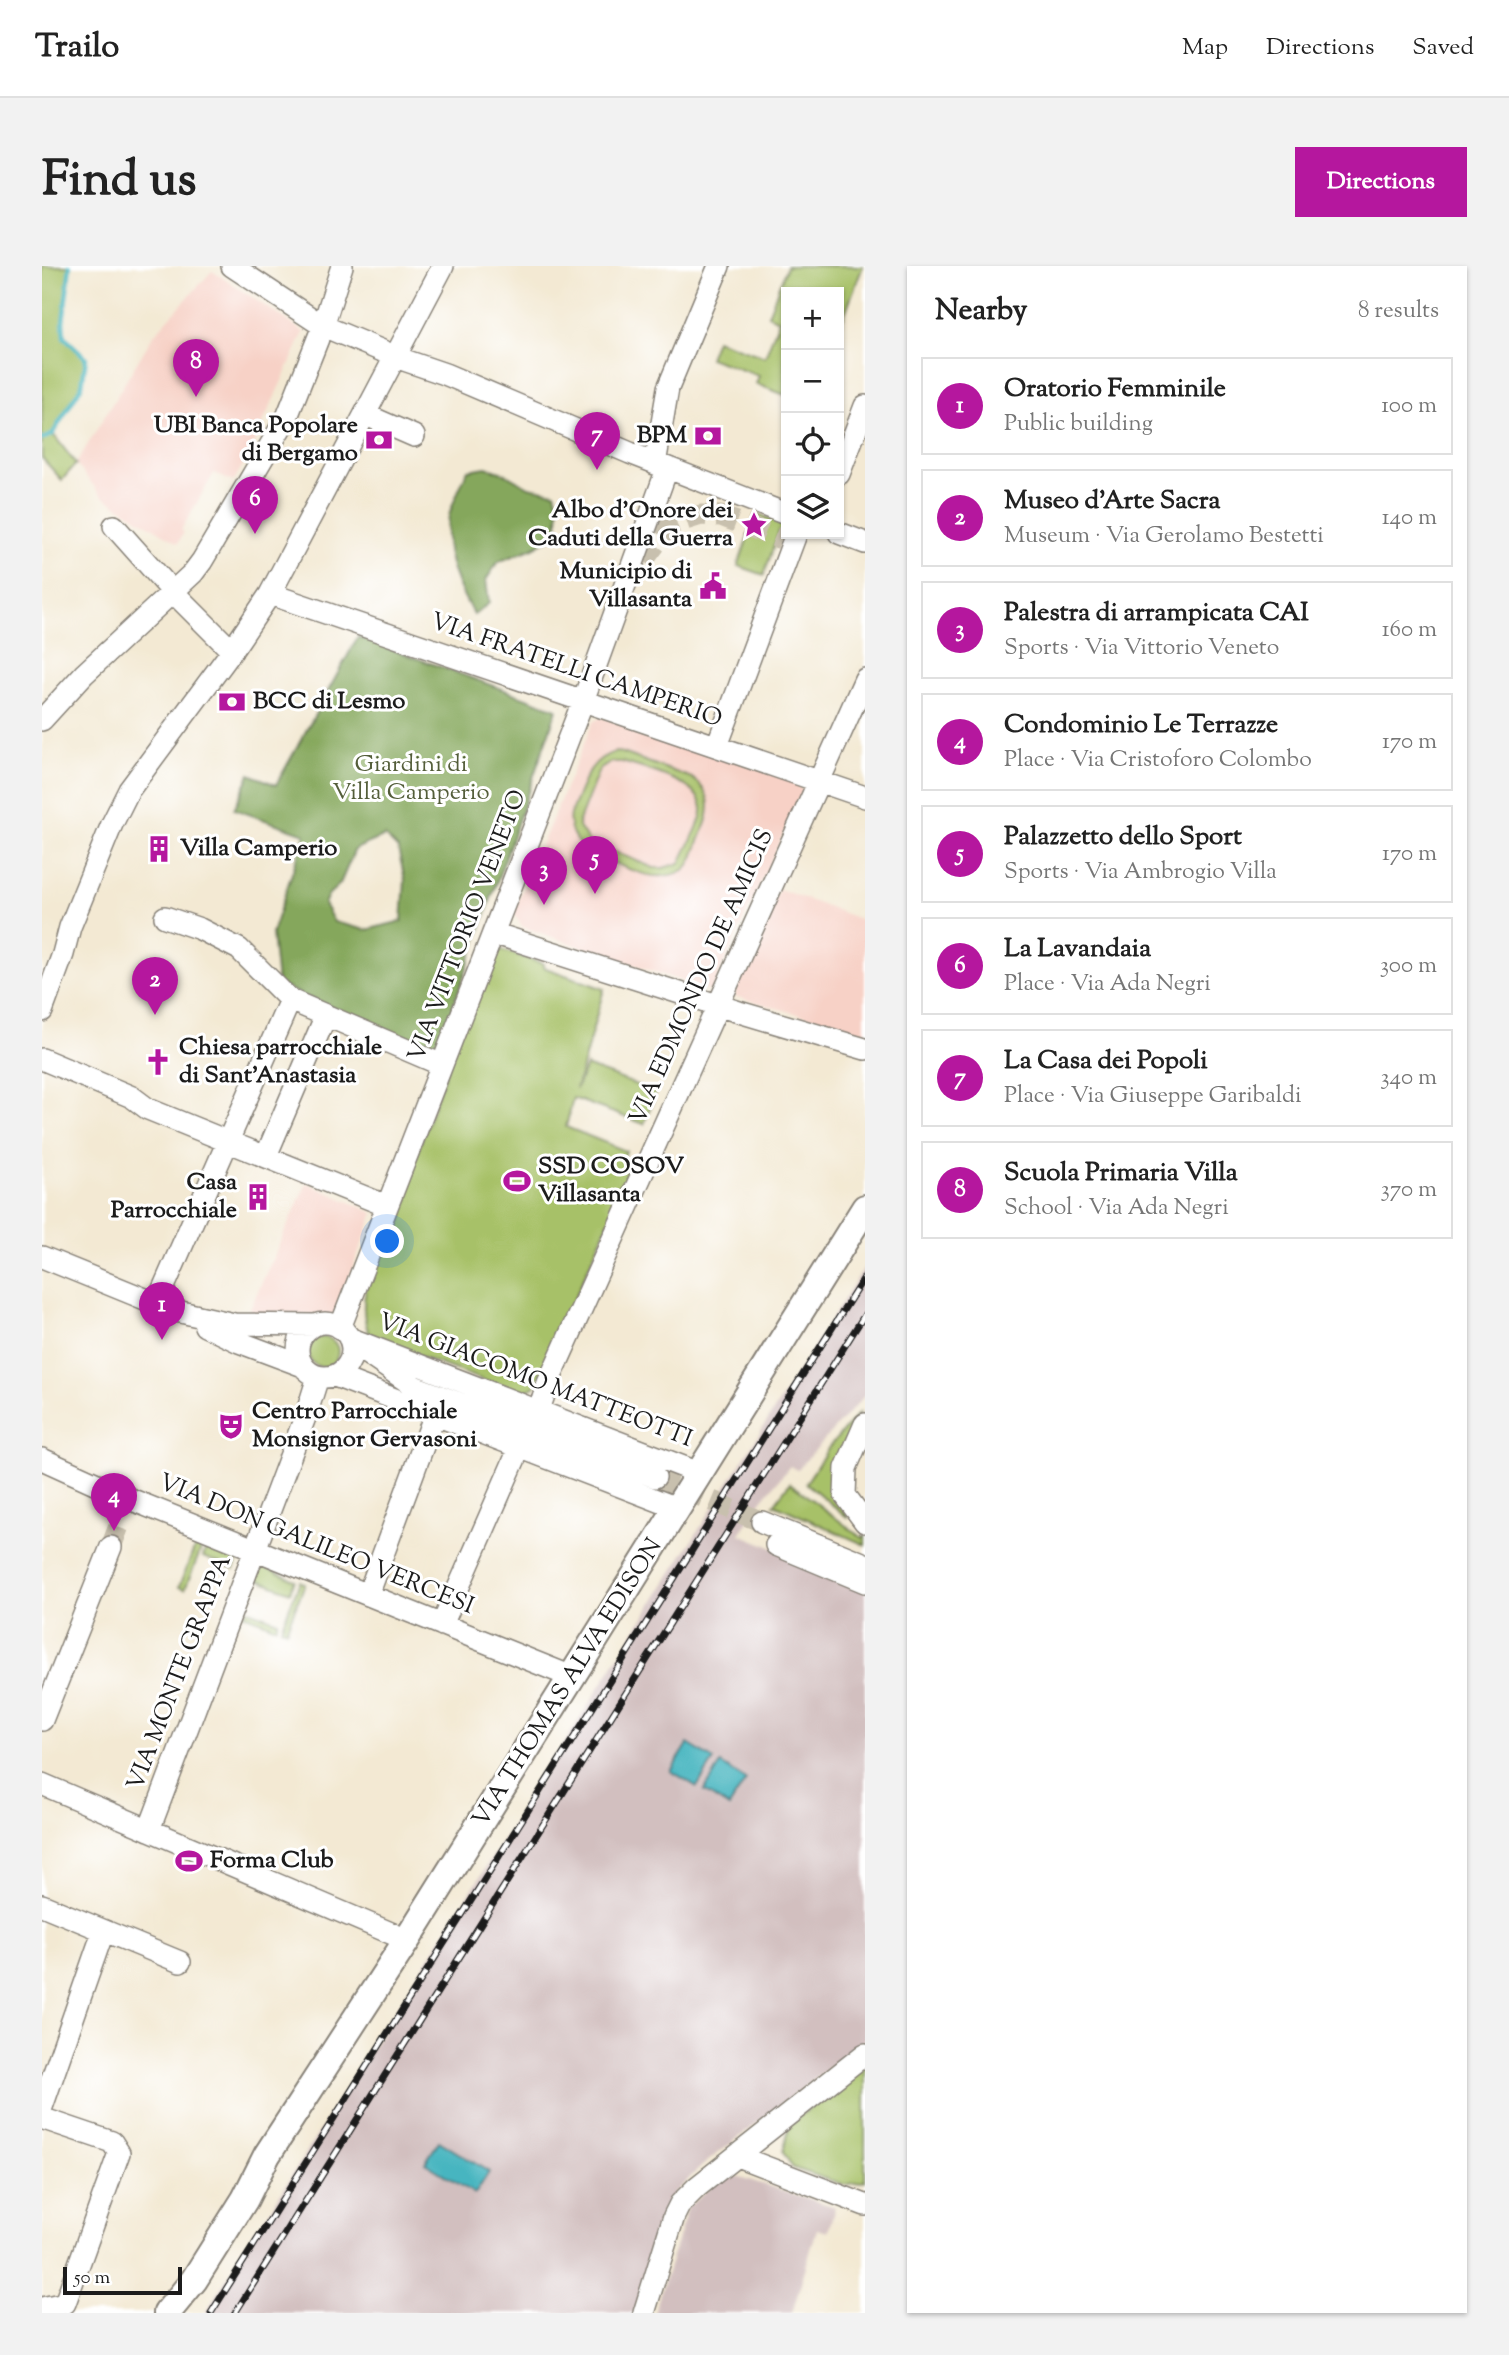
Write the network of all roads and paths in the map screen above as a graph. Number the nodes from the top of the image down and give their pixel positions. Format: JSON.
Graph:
{"nodes":[{"id":1,"x":232,"y":266,"type":"edge"},
{"id":2,"x":342,"y":266,"type":"edge"},
{"id":3,"x":443,"y":266,"type":"edge"},
{"id":4,"x":719,"y":266,"type":"edge"},
{"id":5,"x":323,"y":326,"type":"junction"},
{"id":6,"x":396,"y":357,"type":"junction"},
{"id":7,"x":865,"y":406,"type":"edge"},
{"id":8,"x":366,"y":415,"type":"junction"},
{"id":9,"x":414,"y":436,"type":"dead end"},
{"id":10,"x":844,"y":461,"type":"edge"},
{"id":11,"x":661,"y":466,"type":"junction"},
{"id":12,"x":781,"y":512,"type":"edge"},
{"id":13,"x":114,"y":526,"type":"dead end"},
{"id":14,"x":844,"y":535,"type":"edge"},
{"id":15,"x":788,"y":539,"type":"edge"},
{"id":16,"x":865,"y":543,"type":"edge"},
{"id":17,"x":172,"y":591,"type":"junction"},
{"id":18,"x":270,"y":594,"type":"junction"},
{"id":19,"x":232,"y":651,"type":"junction"},
{"id":20,"x":865,"y":680,"type":"edge"},
{"id":21,"x":583,"y":701,"type":"junction"},
{"id":22,"x":42,"y":720,"type":"edge"},
{"id":23,"x":717,"y":746,"type":"junction"},
{"id":24,"x":818,"y":781,"type":"junction"},
{"id":25,"x":865,"y":797,"type":"edge"},
{"id":26,"x":165,"y":917,"type":"dead end"},
{"id":27,"x":494,"y":933,"type":"junction"},
{"id":28,"x":290,"y":1000,"type":"junction"},
{"id":29,"x":44,"y":1003,"type":"edge"},
{"id":30,"x":719,"y":1005,"type":"junction"},
{"id":31,"x":326,"y":1016,"type":"junction"},
{"id":32,"x":865,"y":1049,"type":"edge"},
{"id":33,"x":42,"y":1059,"type":"edge"},
{"id":34,"x":442,"y":1065,"type":"junction"},
{"id":35,"x":229,"y":1143,"type":"junction"},
{"id":36,"x":267,"y":1156,"type":"junction"},
{"id":37,"x":387,"y":1206,"type":"junction"},
{"id":38,"x":865,"y":1208,"type":"edge"},
{"id":39,"x":42,"y":1257,"type":"edge"},
{"id":40,"x":164,"y":1308,"type":"junction"},
{"id":41,"x":315,"y":1325,"type":"junction"},
{"id":42,"x":345,"y":1333,"type":"junction"},
{"id":43,"x":318,"y":1373,"type":"junction"},
{"id":44,"x":414,"y":1385,"type":"junction"},
{"id":45,"x":543,"y":1412,"type":"junction"},
{"id":46,"x":435,"y":1414,"type":"junction"},
{"id":47,"x":865,"y":1424,"type":"edge"},
{"id":48,"x":520,"y":1447,"type":"junction"},
{"id":49,"x":42,"y":1459,"type":"edge"},
{"id":50,"x":699,"y":1473,"type":"junction"},
{"id":51,"x":655,"y":1478,"type":"tunnel mouth"},
{"id":52,"x":677,"y":1508,"type":"junction"},
{"id":53,"x":762,"y":1522,"type":"tunnel mouth"},
{"id":54,"x":865,"y":1522,"type":"edge"},
{"id":55,"x":776,"y":1545,"type":"dead end"},
{"id":56,"x":111,"y":1546,"type":"tunnel mouth"},
{"id":57,"x":255,"y":1549,"type":"junction"},
{"id":58,"x":865,"y":1564,"type":"edge"},
{"id":59,"x":865,"y":1583,"type":"edge"},
{"id":60,"x":368,"y":1595,"type":"junction"},
{"id":61,"x":442,"y":1625,"type":"junction"},
{"id":62,"x":572,"y":1677,"type":"junction"},
{"id":63,"x":42,"y":1720,"type":"edge"},
{"id":64,"x":42,"y":1784,"type":"edge"},
{"id":65,"x":149,"y":1830,"type":"junction"},
{"id":66,"x":42,"y":1905,"type":"edge"},
{"id":67,"x":103,"y":1932,"type":"junction"},
{"id":68,"x":407,"y":1940,"type":"junction"},
{"id":69,"x":180,"y":1962,"type":"dead end"},
{"id":70,"x":865,"y":2053,"type":"edge"},
{"id":71,"x":42,"y":2107,"type":"edge"},
{"id":72,"x":42,"y":2115,"type":"edge"},
{"id":73,"x":267,"y":2155,"type":"junction"},
{"id":74,"x":737,"y":2156,"type":"junction"},
{"id":75,"x":865,"y":2204,"type":"edge"},
{"id":76,"x":42,"y":2308,"type":"edge"},
{"id":77,"x":146,"y":2313,"type":"edge"},
{"id":78,"x":167,"y":2313,"type":"edge"},
{"id":79,"x":644,"y":2313,"type":"edge"}],
"edges":[{"from":1,"to":5,"type":"street"},
{"from":2,"to":5,"type":"street"},
{"from":3,"to":6,"type":"street"},
{"from":4,"to":11,"type":"street","name":"VIA VITTORIO VENETO"},
{"from":5,"to":6,"type":"street"},
{"from":5,"to":17,"type":"street"},
{"from":6,"to":8,"type":"street"},
{"from":6,"to":11,"type":"street"},
{"from":7,"to":10,"type":"street"},
{"from":8,"to":9,"type":"street"},
{"from":8,"to":18,"type":"street"},
{"from":11,"to":12,"type":"street"},
{"from":11,"to":21,"type":"street","name":"VIA VITTORIO VENETO"},
{"from":13,"to":17,"type":"street"},
{"from":14,"to":16,"type":"street"},
{"from":15,"to":23,"type":"street"},
{"from":17,"to":19,"type":"street"},
{"from":17,"to":22,"type":"street"},
{"from":18,"to":19,"type":"street"},
{"from":18,"to":21,"type":"street","name":"VIA FRATELLI CAMPERIO"},
{"from":19,"to":29,"type":"street"},
{"from":20,"to":24,"type":"street","name":"VIA EDMONDO DE AMICIS"},
{"from":21,"to":23,"type":"street","name":"VIA FRATELLI CAMPERIO"},
{"from":21,"to":27,"type":"street","name":"VIA VITTORIO VENETO"},
{"from":23,"to":24,"type":"street","name":"VIA FRATELLI CAMPERIO"},
{"from":24,"to":25,"type":"street","name":"VIA FRATELLI CAMPERIO"},
{"from":24,"to":30,"type":"street","name":"VIA EDMONDO DE AMICIS"},
{"from":26,"to":28,"type":"street"},
{"from":27,"to":30,"type":"street"},
{"from":27,"to":34,"type":"street","name":"VIA VITTORIO VENETO"},
{"from":28,"to":31,"type":"street"},
{"from":28,"to":35,"type":"street"},
{"from":30,"to":32,"type":"street"},
{"from":30,"to":45,"type":"street","name":"VIA EDMONDO DE AMICIS"},
{"from":31,"to":34,"type":"street"},
{"from":31,"to":36,"type":"street"},
{"from":33,"to":35,"type":"street"},
{"from":34,"to":37,"type":"street","name":"VIA VITTORIO VENETO"},
{"from":35,"to":36,"type":"street"},
{"from":35,"to":40,"type":"street"},
{"from":36,"to":37,"type":"street"},
{"from":37,"to":42,"type":"street","name":"VIA VITTORIO VENETO"},
{"from":38,"to":50,"type":"main road","name":"VIA THOMAS ALVA EDISON"},
{"from":39,"to":40,"type":"street","name":"VIA GIACOMO MATTEOTTI"},
{"from":40,"to":41,"type":"street","name":"VIA GIACOMO MATTEOTTI"},
{"from":40,"to":43,"type":"street","name":"VIA GIACOMO MATTEOTTI"},
{"from":41,"to":42,"type":"street"},
{"from":41,"to":43,"type":"street"},
{"from":42,"to":43,"type":"street"},
{"from":42,"to":44,"type":"street","name":"VIA GIACOMO MATTEOTTI"},
{"from":42,"to":45,"type":"street","name":"VIA GIACOMO MATTEOTTI"},
{"from":43,"to":44,"type":"street","name":"VIA GIACOMO MATTEOTTI"},
{"from":43,"to":46,"type":"street","name":"VIA GIACOMO MATTEOTTI"},
{"from":43,"to":57,"type":"street","name":"VIA MONTE GRAPPA"},
{"from":44,"to":51,"type":"street","name":"VIA GIACOMO MATTEOTTI"},
{"from":45,"to":50,"type":"street","name":"VIA GIACOMO MATTEOTTI"},
{"from":46,"to":48,"type":"street","name":"VIA GIACOMO MATTEOTTI"},
{"from":46,"to":60,"type":"street"},
{"from":47,"to":54,"type":"street"},
{"from":48,"to":52,"type":"street","name":"VIA GIACOMO MATTEOTTI"},
{"from":48,"to":61,"type":"street"},
{"from":49,"to":57,"type":"street","name":"VIA DON GALILEO VERCESI"},
{"from":50,"to":52,"type":"main road","name":"VIA THOMAS ALVA EDISON"},
{"from":52,"to":62,"type":"main road","name":"VIA THOMAS ALVA EDISON"},
{"from":53,"to":58,"type":"street"},
{"from":55,"to":59,"type":"street"},
{"from":56,"to":63,"type":"street"},
{"from":57,"to":60,"type":"street","name":"VIA DON GALILEO VERCESI"},
{"from":57,"to":65,"type":"street","name":"VIA MONTE GRAPPA"},
{"from":60,"to":61,"type":"street","name":"VIA DON GALILEO VERCESI"},
{"from":61,"to":62,"type":"street","name":"VIA DON GALILEO VERCESI"},
{"from":62,"to":68,"type":"main road","name":"VIA THOMAS ALVA EDISON"},
{"from":64,"to":65,"type":"street"},
{"from":65,"to":68,"type":"street"},
{"from":66,"to":67,"type":"street"},
{"from":67,"to":69,"type":"street"},
{"from":67,"to":71,"type":"street"},
{"from":68,"to":73,"type":"main road","name":"VIA THOMAS ALVA EDISON"},
{"from":70,"to":74,"type":"street"},
{"from":72,"to":76,"type":"street"},
{"from":73,"to":77,"type":"main road","name":"VIA THOMAS ALVA EDISON"},
{"from":73,"to":78,"type":"main road","name":"VIA THOMAS ALVA EDISON"},
{"from":74,"to":75,"type":"street"},
{"from":74,"to":79,"type":"street"}]}
